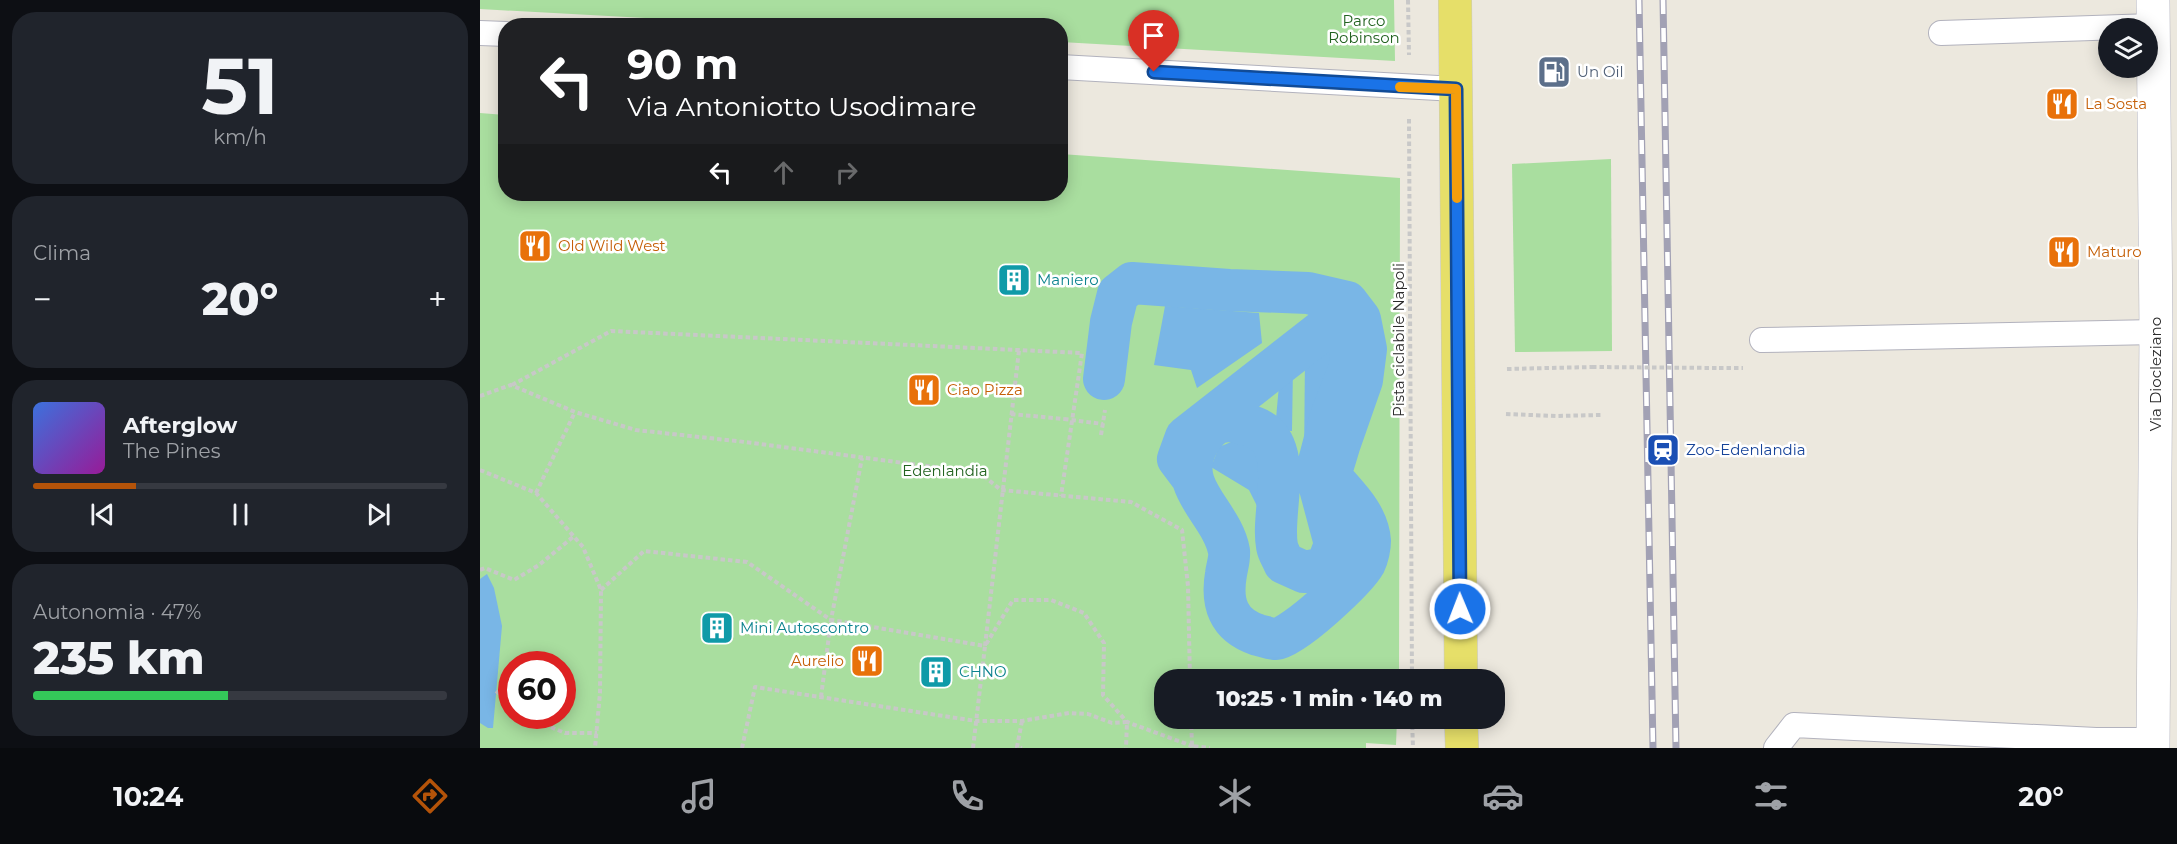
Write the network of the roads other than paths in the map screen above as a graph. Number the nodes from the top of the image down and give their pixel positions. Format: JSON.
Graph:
{"nodes":[{"id":1,"x":1455,"y":0,"type":"edge"},
{"id":2,"x":2153,"y":13,"type":"edge"},
{"id":3,"x":480,"y":33,"type":"edge"},
{"id":4,"x":1941,"y":33,"type":"dead end"},
{"id":5,"x":498,"y":34,"type":"edge"},
{"id":6,"x":1068,"y":67,"type":"edge"},
{"id":7,"x":1456,"y":89,"type":"junction"},
{"id":8,"x":2156,"y":332,"type":"junction"},
{"id":9,"x":1762,"y":340,"type":"dead end"},
{"id":10,"x":1461,"y":669,"type":"edge"},
{"id":11,"x":1461,"y":729,"type":"edge"},
{"id":12,"x":2153,"y":744,"type":"edge"},
{"id":13,"x":1462,"y":748,"type":"edge"},
{"id":14,"x":1776,"y":748,"type":"edge"}],
"edges":[{"from":1,"to":7,"type":"main road"},
{"from":2,"to":4,"type":"lane"},
{"from":2,"to":8,"type":"street","name":"Via Diocleziano"},
{"from":3,"to":5,"type":"lane"},
{"from":6,"to":7,"type":"lane"},
{"from":7,"to":10,"type":"main road"},
{"from":8,"to":9,"type":"lane"},
{"from":8,"to":12,"type":"street","name":"Via Diocleziano"},
{"from":11,"to":13,"type":"main road"},
{"from":12,"to":14,"type":"lane"}]}
